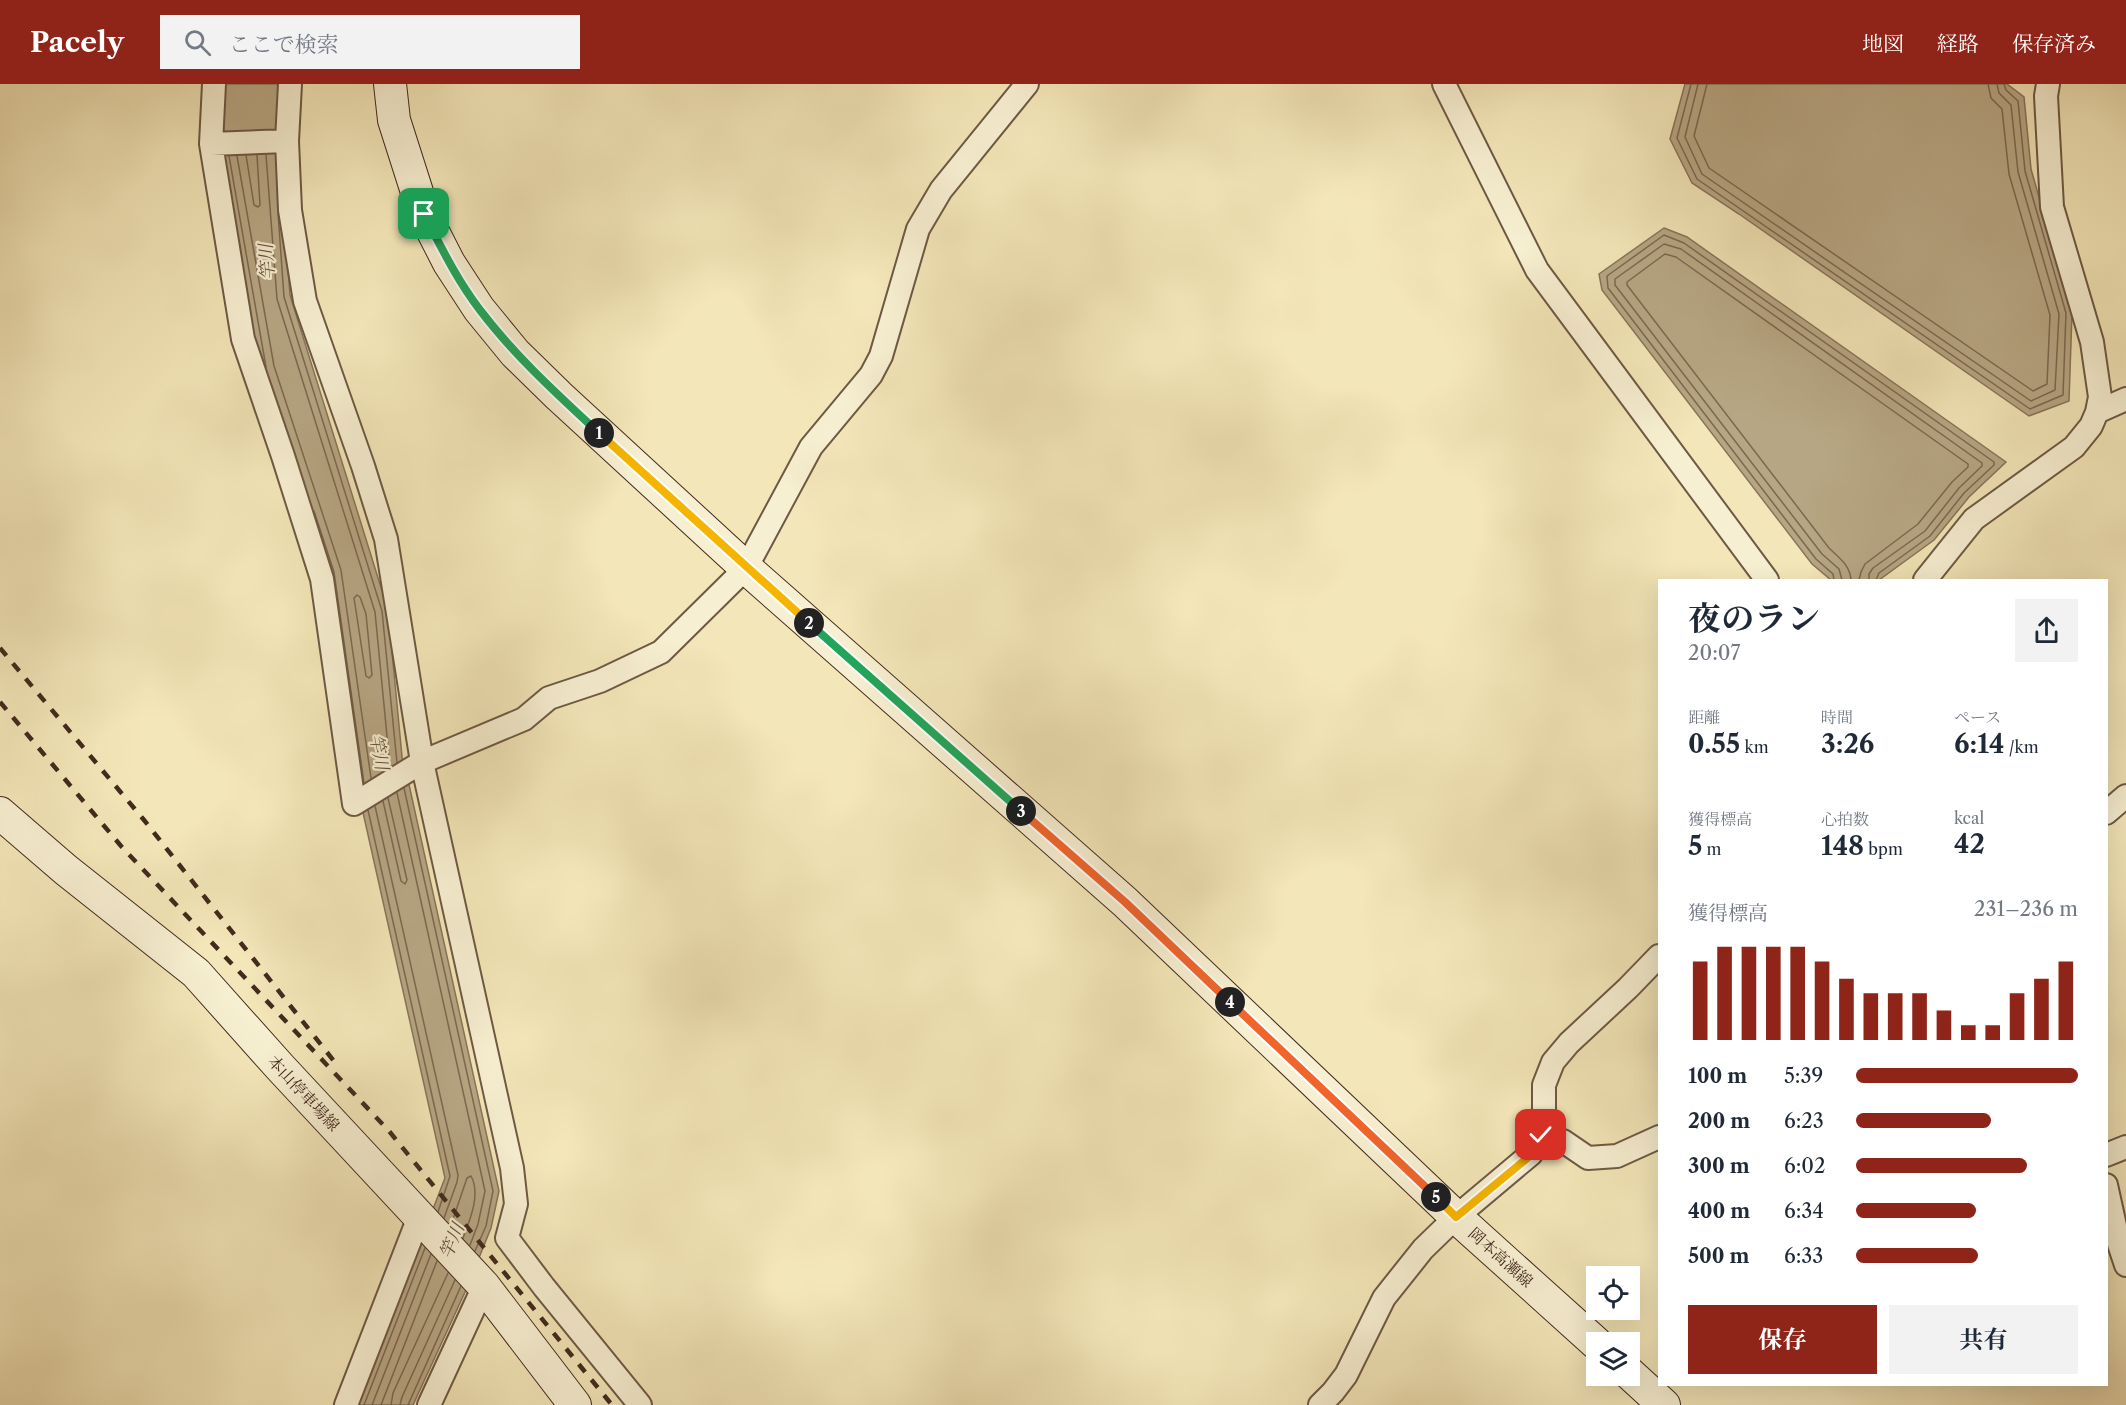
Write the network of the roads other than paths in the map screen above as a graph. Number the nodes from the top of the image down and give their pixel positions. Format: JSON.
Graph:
{"nodes":[{"id":1,"x":214,"y":84,"type":"edge"},
{"id":2,"x":290,"y":84,"type":"edge"},
{"id":3,"x":390,"y":84,"type":"edge"},
{"id":4,"x":1027,"y":84,"type":"edge"},
{"id":5,"x":1444,"y":84,"type":"edge"},
{"id":6,"x":2048,"y":84,"type":"edge"},
{"id":7,"x":284,"y":142,"type":"junction"},
{"id":8,"x":214,"y":144,"type":"junction"},
{"id":9,"x":2126,"y":399,"type":"edge"},
{"id":10,"x":2097,"y":412,"type":"junction"},
{"id":11,"x":746,"y":568,"type":"junction"},
{"id":12,"x":1766,"y":579,"type":"edge"},
{"id":13,"x":1926,"y":579,"type":"edge"},
{"id":14,"x":416,"y":765,"type":"junction"},
{"id":15,"x":2126,"y":796,"type":"edge"},
{"id":16,"x":2108,"y":811,"type":"edge"},
{"id":17,"x":0,"y":813,"type":"edge"},
{"id":18,"x":1658,"y":957,"type":"edge"},
{"id":19,"x":1541,"y":1135,"type":"junction"},
{"id":20,"x":1658,"y":1137,"type":"edge"},
{"id":21,"x":2126,"y":1147,"type":"edge"},
{"id":22,"x":2108,"y":1154,"type":"edge"},
{"id":23,"x":2108,"y":1194,"type":"edge"},
{"id":24,"x":419,"y":1217,"type":"junction"},
{"id":25,"x":1456,"y":1217,"type":"junction"},
{"id":26,"x":2126,"y":1265,"type":"edge"},
{"id":27,"x":484,"y":1286,"type":"junction"},
{"id":28,"x":1586,"y":1334,"type":"edge"},
{"id":29,"x":346,"y":1405,"type":"edge"},
{"id":30,"x":429,"y":1405,"type":"edge"},
{"id":31,"x":575,"y":1405,"type":"edge"},
{"id":32,"x":640,"y":1405,"type":"edge"},
{"id":33,"x":1320,"y":1405,"type":"edge"}],
"edges":[{"from":1,"to":8,"type":"street"},
{"from":2,"to":7,"type":"street"},
{"from":3,"to":11,"type":"main road","name":"岡本高瀬線"},
{"from":4,"to":11,"type":"street"},
{"from":5,"to":12,"type":"street"},
{"from":6,"to":10,"type":"street"},
{"from":7,"to":8,"type":"street"},
{"from":7,"to":14,"type":"street"},
{"from":8,"to":14,"type":"street"},
{"from":9,"to":10,"type":"street"},
{"from":10,"to":13,"type":"street"},
{"from":11,"to":14,"type":"street"},
{"from":11,"to":25,"type":"main road","name":"岡本高瀬線"},
{"from":14,"to":32,"type":"street"},
{"from":15,"to":16,"type":"street"},
{"from":17,"to":24,"type":"main road","name":"本山停車場線"},
{"from":18,"to":19,"type":"street"},
{"from":19,"to":20,"type":"street"},
{"from":19,"to":25,"type":"street"},
{"from":21,"to":22,"type":"street"},
{"from":23,"to":26,"type":"street"},
{"from":24,"to":27,"type":"main road","name":"本山停車場線"},
{"from":24,"to":29,"type":"street"},
{"from":25,"to":28,"type":"main road","name":"岡本高瀬線"},
{"from":25,"to":33,"type":"street"},
{"from":27,"to":30,"type":"street"},
{"from":27,"to":31,"type":"main road","name":"本山停車場線"}]}
